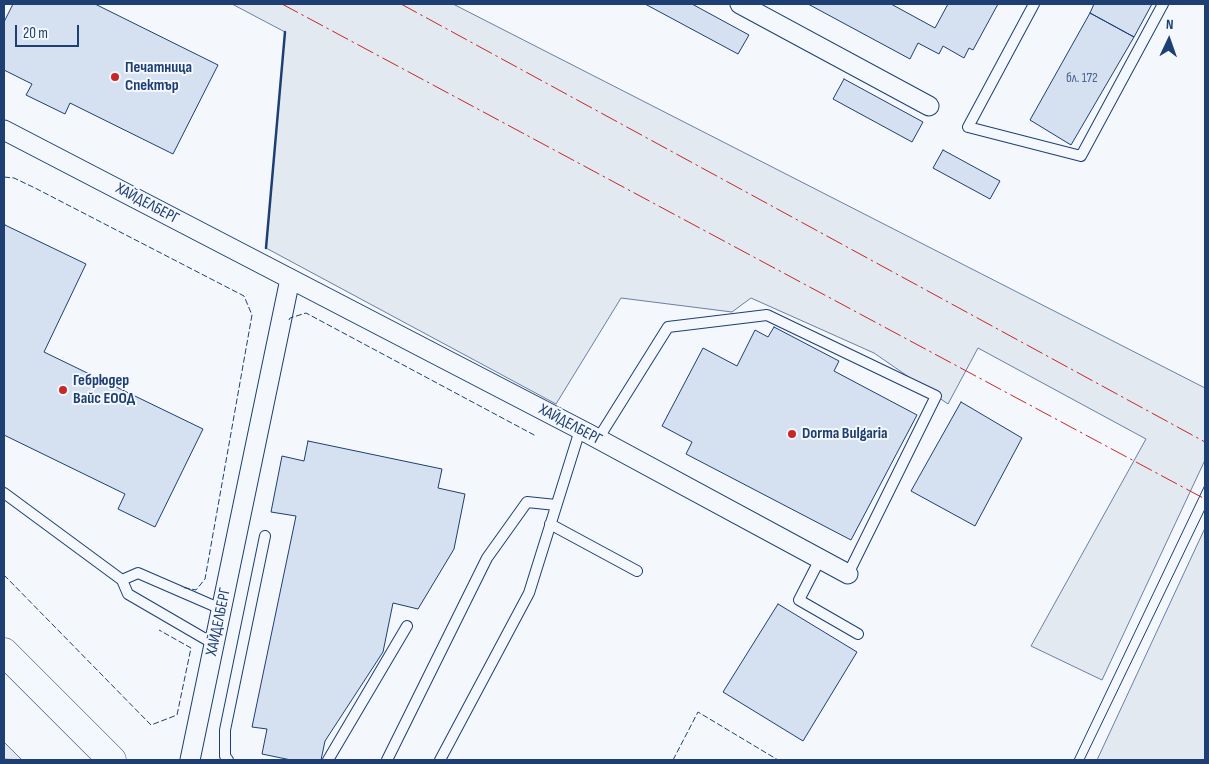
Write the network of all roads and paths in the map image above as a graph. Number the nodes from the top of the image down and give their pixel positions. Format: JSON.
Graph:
{"nodes":[{"id":1,"x":740,"y":4,"type":"edge"},
{"id":2,"x":1034,"y":4,"type":"edge"},
{"id":3,"x":1163,"y":4,"type":"edge"},
{"id":4,"x":929,"y":106,"type":"dead end"},
{"id":5,"x":4,"y":130,"type":"edge"},
{"id":6,"x":290,"y":279,"type":"junction"},
{"id":7,"x":580,"y":430,"type":"junction"},
{"id":8,"x":598,"y":439,"type":"junction"},
{"id":9,"x":4,"y":493,"type":"edge"},
{"id":10,"x":556,"y":506,"type":"junction"},
{"id":11,"x":550,"y":524,"type":"junction"},
{"id":12,"x":264,"y":536,"type":"dead end"},
{"id":13,"x":820,"y":559,"type":"junction"},
{"id":14,"x":637,"y":571,"type":"dead end"},
{"id":15,"x":848,"y":574,"type":"joint"},
{"id":16,"x":122,"y":580,"type":"junction"},
{"id":17,"x":221,"y":609,"type":"junction"},
{"id":18,"x":407,"y":626,"type":"dead end"},
{"id":19,"x":858,"y":634,"type":"dead end"},
{"id":20,"x":214,"y":644,"type":"junction"},
{"id":21,"x":4,"y":652,"type":"edge"},
{"id":22,"x":112,"y":760,"type":"edge"},
{"id":23,"x":190,"y":760,"type":"edge"},
{"id":24,"x":228,"y":760,"type":"edge"},
{"id":25,"x":328,"y":760,"type":"edge"},
{"id":26,"x":387,"y":760,"type":"edge"},
{"id":27,"x":440,"y":760,"type":"edge"}],
"edges":[{"from":1,"to":4,"type":"street"},
{"from":2,"to":3,"type":"lane"},
{"from":5,"to":6,"type":"street","name":"ХАЙДЕЛБЕРГ"},
{"from":6,"to":7,"type":"street","name":"ХАЙДЕЛБЕРГ"},
{"from":6,"to":17,"type":"street","name":"ХАЙДЕЛБЕРГ"},
{"from":7,"to":8,"type":"street","name":"ХАЙДЕЛБЕРГ"},
{"from":7,"to":10,"type":"lane"},
{"from":8,"to":13,"type":"street","name":"ХАЙДЕЛБЕРГ"},
{"from":8,"to":15,"type":"lane"},
{"from":9,"to":16,"type":"lane"},
{"from":10,"to":11,"type":"lane"},
{"from":10,"to":26,"type":"lane"},
{"from":11,"to":14,"type":"lane"},
{"from":11,"to":27,"type":"lane"},
{"from":12,"to":24,"type":"lane"},
{"from":13,"to":15,"type":"street","name":"ХАЙДЕЛБЕРГ"},
{"from":13,"to":19,"type":"lane"},
{"from":16,"to":17,"type":"lane"},
{"from":16,"to":20,"type":"lane"},
{"from":17,"to":20,"type":"street","name":"ХАЙДЕЛБЕРГ"},
{"from":18,"to":25,"type":"lane"},
{"from":20,"to":23,"type":"street","name":"ХАЙДЕЛБЕРГ"},
{"from":21,"to":22,"type":"main road"}]}
